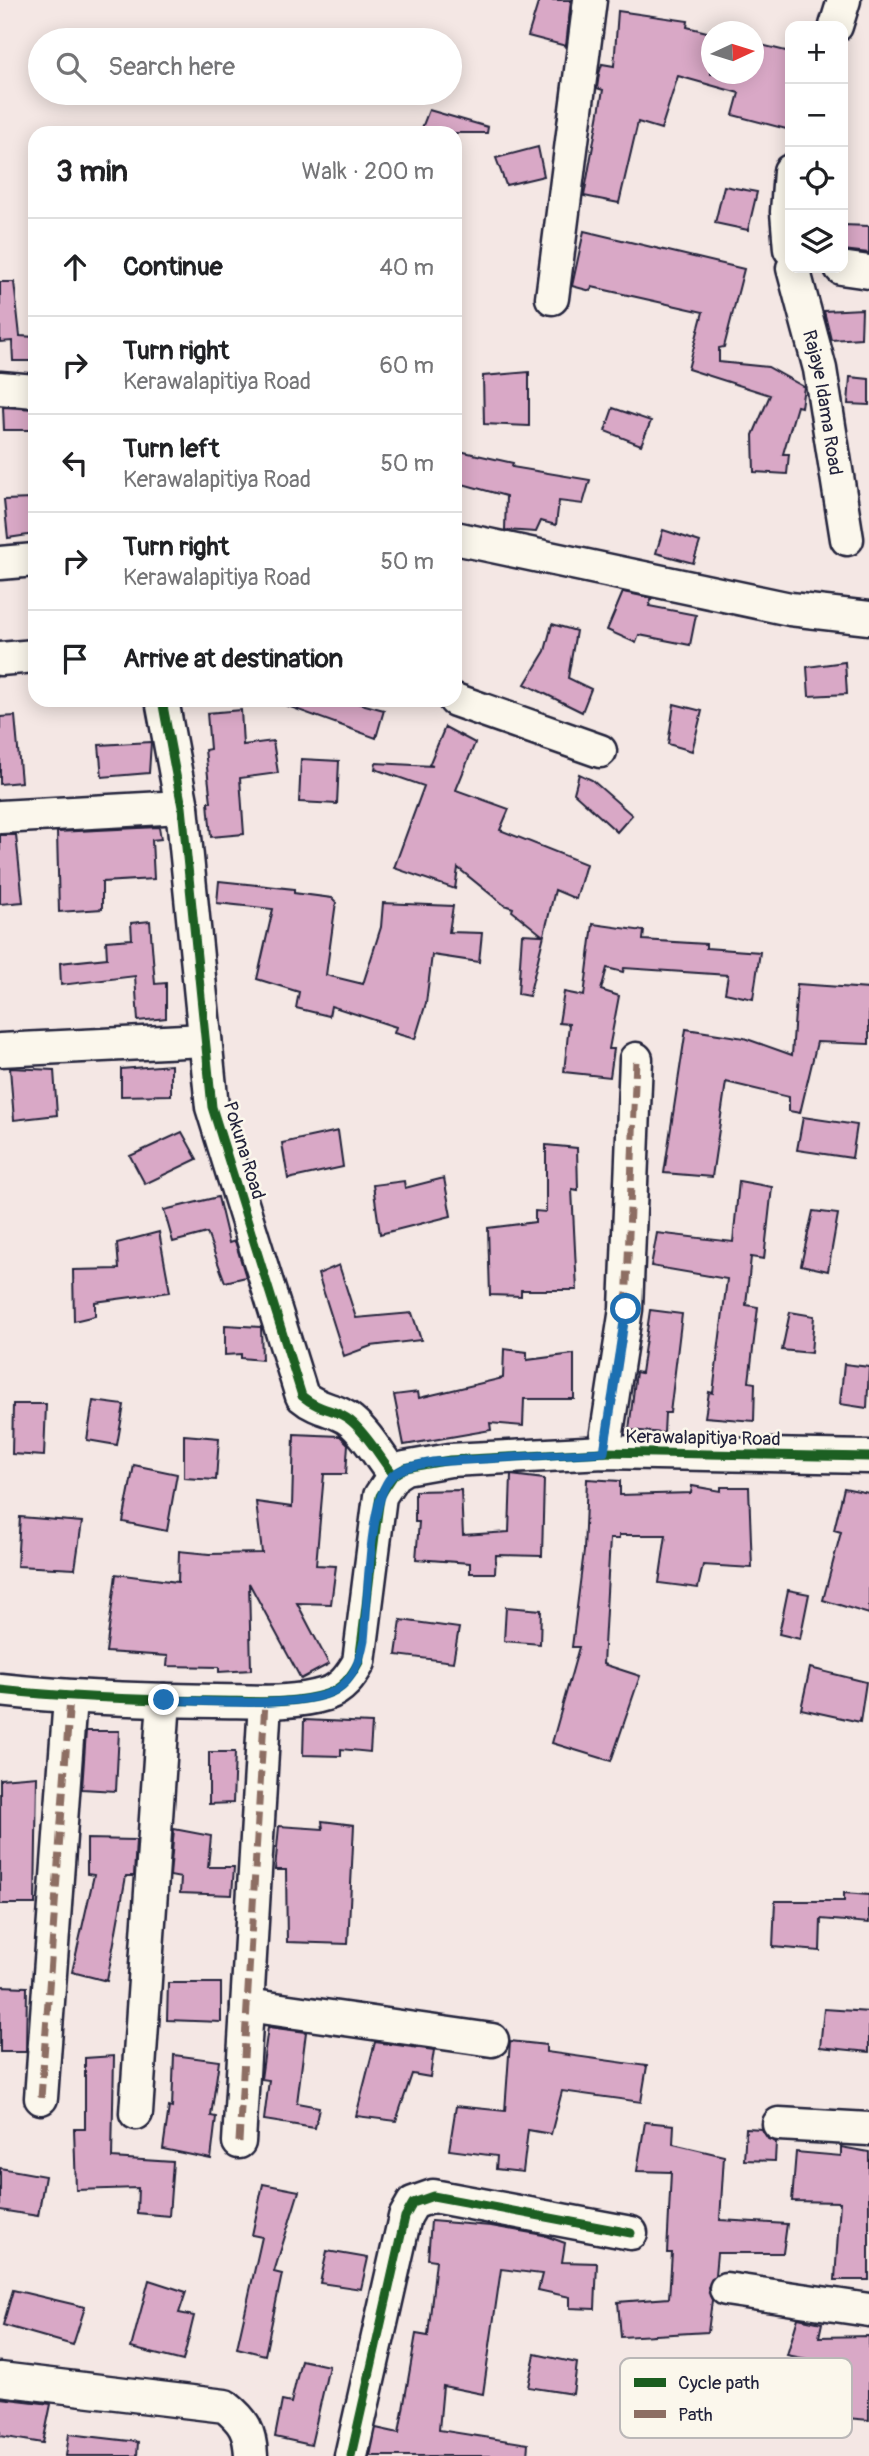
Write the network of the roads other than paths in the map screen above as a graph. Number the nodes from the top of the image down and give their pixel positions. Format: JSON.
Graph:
{"nodes":[{"id":1,"x":590,"y":0,"type":"edge"},
{"id":2,"x":844,"y":0,"type":"edge"},
{"id":3,"x":837,"y":21,"type":"edge"},
{"id":4,"x":848,"y":269,"type":"edge"},
{"id":5,"x":869,"y":272,"type":"edge"},
{"id":6,"x":794,"y":273,"type":"edge"},
{"id":7,"x":552,"y":298,"type":"dead end"},
{"id":8,"x":0,"y":388,"type":"edge"},
{"id":9,"x":28,"y":390,"type":"edge"},
{"id":10,"x":462,"y":539,"type":"edge"},
{"id":11,"x":847,"y":539,"type":"dead end"},
{"id":12,"x":28,"y":561,"type":"edge"},
{"id":13,"x":0,"y":563,"type":"edge"},
{"id":14,"x":869,"y":618,"type":"edge"},
{"id":15,"x":28,"y":657,"type":"edge"},
{"id":16,"x":0,"y":659,"type":"edge"},
{"id":17,"x":462,"y":702,"type":"edge"},
{"id":18,"x":163,"y":707,"type":"edge"},
{"id":19,"x":600,"y":751,"type":"dead end"},
{"id":20,"x":182,"y":807,"type":"junction"},
{"id":21,"x":0,"y":817,"type":"edge"},
{"id":22,"x":205,"y":1040,"type":"junction"},
{"id":23,"x":0,"y":1050,"type":"edge"},
{"id":24,"x":636,"y":1059,"type":"dead end"},
{"id":25,"x":604,"y":1452,"type":"junction"},
{"id":26,"x":869,"y":1457,"type":"edge"},
{"id":27,"x":394,"y":1475,"type":"junction"},
{"id":28,"x":0,"y":1690,"type":"edge"},
{"id":29,"x":70,"y":1698,"type":"junction"},
{"id":30,"x":164,"y":1700,"type":"junction"},
{"id":31,"x":265,"y":1702,"type":"junction"},
{"id":32,"x":247,"y":2005,"type":"junction"},
{"id":33,"x":492,"y":2040,"type":"dead end"},
{"id":34,"x":41,"y":2098,"type":"dead end"},
{"id":35,"x":136,"y":2113,"type":"dead end"},
{"id":36,"x":779,"y":2124,"type":"dead end"},
{"id":37,"x":869,"y":2129,"type":"edge"},
{"id":38,"x":239,"y":2142,"type":"dead end"},
{"id":39,"x":631,"y":2233,"type":"dead end"},
{"id":40,"x":726,"y":2289,"type":"dead end"},
{"id":41,"x":869,"y":2310,"type":"edge"},
{"id":42,"x":0,"y":2379,"type":"edge"},
{"id":43,"x":251,"y":2456,"type":"edge"},
{"id":44,"x":351,"y":2456,"type":"edge"}],
"edges":[{"from":1,"to":7,"type":"street"},
{"from":2,"to":3,"type":"street"},
{"from":4,"to":5,"type":"street"},
{"from":6,"to":11,"type":"street","name":"Rajaye Idama Road"},
{"from":8,"to":9,"type":"street"},
{"from":10,"to":14,"type":"street"},
{"from":12,"to":13,"type":"street"},
{"from":15,"to":16,"type":"street"},
{"from":17,"to":19,"type":"street"},
{"from":18,"to":20,"type":"street","name":"Pokuna Road"},
{"from":20,"to":21,"type":"street"},
{"from":20,"to":22,"type":"street","name":"Pokuna Road"},
{"from":22,"to":23,"type":"street"},
{"from":22,"to":27,"type":"street","name":"Pokuna Road"},
{"from":24,"to":25,"type":"street"},
{"from":25,"to":26,"type":"street","name":"Kerawalapitiya Road"},
{"from":25,"to":27,"type":"street","name":"Kerawalapitiya Road"},
{"from":27,"to":31,"type":"street"},
{"from":28,"to":29,"type":"street"},
{"from":29,"to":30,"type":"street"},
{"from":29,"to":34,"type":"street"},
{"from":30,"to":31,"type":"street"},
{"from":30,"to":35,"type":"street"},
{"from":31,"to":32,"type":"street"},
{"from":32,"to":33,"type":"street"},
{"from":32,"to":38,"type":"street"},
{"from":36,"to":37,"type":"street"},
{"from":39,"to":44,"type":"street"},
{"from":40,"to":41,"type":"street"},
{"from":42,"to":43,"type":"street"}]}
